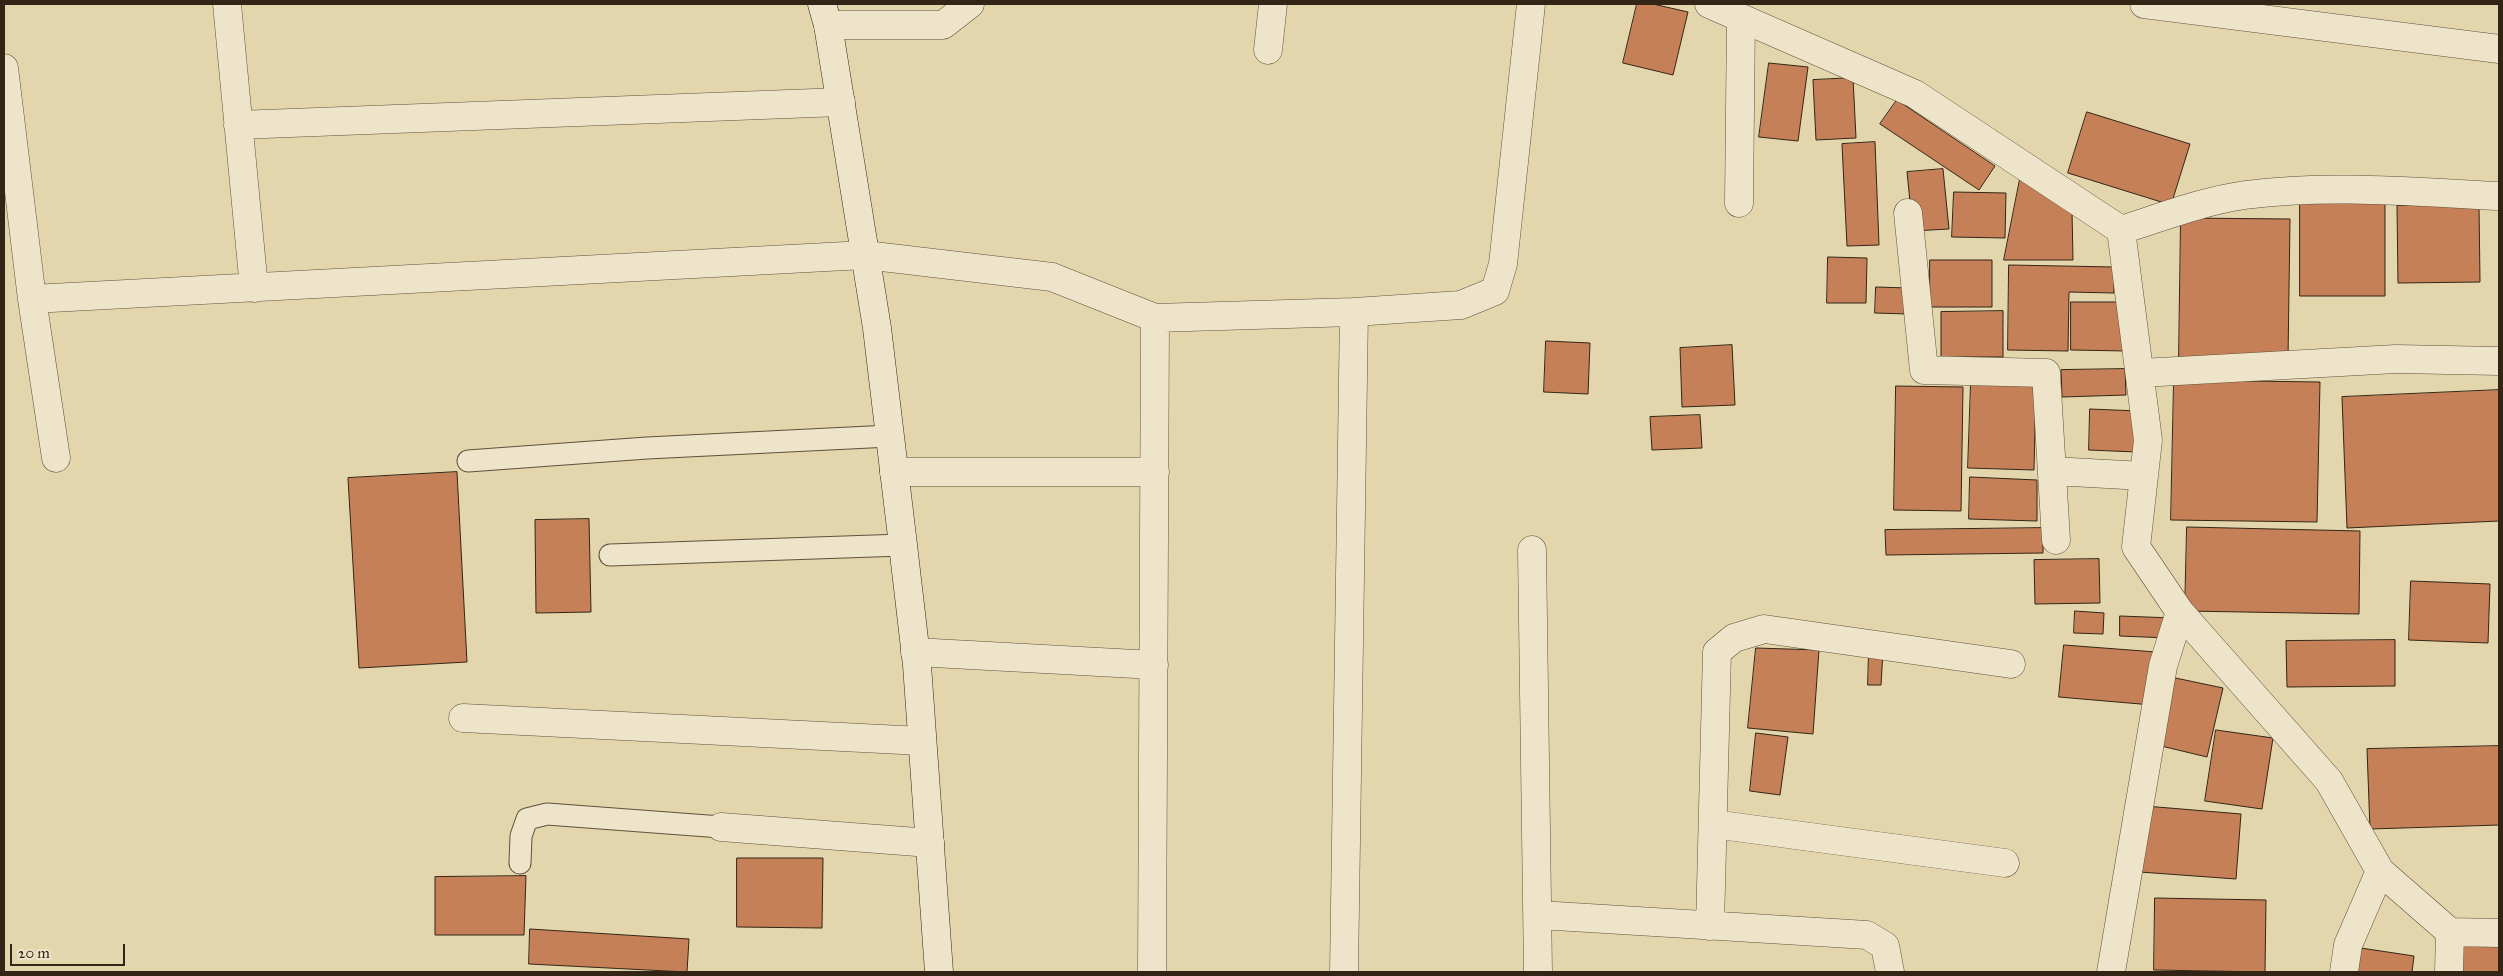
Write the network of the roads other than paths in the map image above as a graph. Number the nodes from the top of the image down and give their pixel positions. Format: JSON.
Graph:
{"nodes":[{"id":1,"x":227,"y":4,"type":"edge"},
{"id":2,"x":970,"y":4,"type":"edge"},
{"id":3,"x":1273,"y":4,"type":"edge"},
{"id":4,"x":1531,"y":4,"type":"edge"},
{"id":5,"x":1709,"y":4,"type":"edge"},
{"id":6,"x":2144,"y":4,"type":"edge"},
{"id":7,"x":825,"y":14,"type":"edge"},
{"id":8,"x":1741,"y":18,"type":"junction"},
{"id":9,"x":2499,"y":49,"type":"edge"},
{"id":10,"x":1268,"y":50,"type":"dead end"},
{"id":11,"x":4,"y":68,"type":"edge"},
{"id":12,"x":840,"y":102,"type":"junction"},
{"id":13,"x":238,"y":125,"type":"junction"},
{"id":14,"x":2499,"y":196,"type":"edge"},
{"id":15,"x":1739,"y":203,"type":"dead end"},
{"id":16,"x":1908,"y":213,"type":"dead end"},
{"id":17,"x":2122,"y":230,"type":"junction"},
{"id":18,"x":865,"y":254,"type":"junction"},
{"id":19,"x":254,"y":288,"type":"junction"},
{"id":20,"x":32,"y":299,"type":"junction"},
{"id":21,"x":1354,"y":312,"type":"junction"},
{"id":22,"x":1155,"y":318,"type":"junction"},
{"id":23,"x":2499,"y":361,"type":"edge"},
{"id":24,"x":2141,"y":373,"type":"junction"},
{"id":25,"x":890,"y":436,"type":"junction"},
{"id":26,"x":56,"y":458,"type":"dead end"},
{"id":27,"x":468,"y":461,"type":"dead end"},
{"id":28,"x":2052,"y":471,"type":"junction"},
{"id":29,"x":894,"y":472,"type":"junction"},
{"id":30,"x":1155,"y":472,"type":"junction"},
{"id":31,"x":2144,"y":476,"type":"junction"},
{"id":32,"x":2056,"y":540,"type":"dead end"},
{"id":33,"x":903,"y":545,"type":"junction"},
{"id":34,"x":1532,"y":550,"type":"dead end"},
{"id":35,"x":610,"y":555,"type":"dead end"},
{"id":36,"x":2180,"y":612,"type":"junction"},
{"id":37,"x":915,"y":652,"type":"junction"},
{"id":38,"x":2011,"y":664,"type":"dead end"},
{"id":39,"x":1154,"y":665,"type":"junction"},
{"id":40,"x":463,"y":718,"type":"dead end"},
{"id":41,"x":922,"y":741,"type":"junction"},
{"id":42,"x":1713,"y":824,"type":"junction"},
{"id":43,"x":721,"y":827,"type":"joint"},
{"id":44,"x":930,"y":843,"type":"junction"},
{"id":45,"x":520,"y":863,"type":"dead end"},
{"id":46,"x":2005,"y":863,"type":"dead end"},
{"id":47,"x":2380,"y":871,"type":"junction"},
{"id":48,"x":1539,"y":915,"type":"junction"},
{"id":49,"x":1710,"y":926,"type":"junction"},
{"id":50,"x":2450,"y":932,"type":"junction"},
{"id":51,"x":2499,"y":933,"type":"edge"},
{"id":52,"x":940,"y":972,"type":"edge"},
{"id":53,"x":1152,"y":972,"type":"edge"},
{"id":54,"x":1344,"y":972,"type":"edge"},
{"id":55,"x":1538,"y":972,"type":"edge"},
{"id":56,"x":1890,"y":972,"type":"edge"},
{"id":57,"x":2110,"y":972,"type":"edge"},
{"id":58,"x":2344,"y":972,"type":"edge"},
{"id":59,"x":2449,"y":972,"type":"edge"}],
"edges":[{"from":1,"to":13,"type":"street"},
{"from":2,"to":7,"type":"street"},
{"from":3,"to":10,"type":"street"},
{"from":4,"to":21,"type":"street"},
{"from":5,"to":8,"type":"street"},
{"from":6,"to":9,"type":"street"},
{"from":7,"to":12,"type":"street"},
{"from":8,"to":15,"type":"street"},
{"from":8,"to":17,"type":"street"},
{"from":11,"to":20,"type":"street"},
{"from":12,"to":13,"type":"street"},
{"from":12,"to":18,"type":"street"},
{"from":13,"to":19,"type":"street"},
{"from":14,"to":17,"type":"street"},
{"from":16,"to":28,"type":"street"},
{"from":17,"to":24,"type":"street"},
{"from":18,"to":19,"type":"street"},
{"from":18,"to":22,"type":"street"},
{"from":18,"to":25,"type":"street"},
{"from":19,"to":20,"type":"street"},
{"from":20,"to":26,"type":"street"},
{"from":21,"to":22,"type":"street"},
{"from":21,"to":54,"type":"street"},
{"from":22,"to":30,"type":"street"},
{"from":23,"to":24,"type":"street"},
{"from":24,"to":31,"type":"street"},
{"from":25,"to":27,"type":"lane"},
{"from":25,"to":29,"type":"street"},
{"from":28,"to":31,"type":"street"},
{"from":28,"to":32,"type":"street"},
{"from":29,"to":30,"type":"street"},
{"from":29,"to":33,"type":"street"},
{"from":30,"to":39,"type":"street"},
{"from":31,"to":36,"type":"street"},
{"from":33,"to":35,"type":"lane"},
{"from":33,"to":37,"type":"street"},
{"from":34,"to":48,"type":"street"},
{"from":36,"to":47,"type":"street"},
{"from":36,"to":57,"type":"street"},
{"from":37,"to":39,"type":"street"},
{"from":37,"to":41,"type":"street"},
{"from":38,"to":42,"type":"street"},
{"from":39,"to":53,"type":"street"},
{"from":40,"to":41,"type":"street"},
{"from":41,"to":44,"type":"street"},
{"from":42,"to":46,"type":"street"},
{"from":42,"to":49,"type":"street"},
{"from":43,"to":44,"type":"street"},
{"from":43,"to":45,"type":"lane"},
{"from":44,"to":52,"type":"street"},
{"from":47,"to":50,"type":"street"},
{"from":47,"to":58,"type":"street"},
{"from":48,"to":49,"type":"street"},
{"from":48,"to":55,"type":"street"},
{"from":49,"to":56,"type":"street"},
{"from":50,"to":51,"type":"street"},
{"from":50,"to":59,"type":"street"}]}
